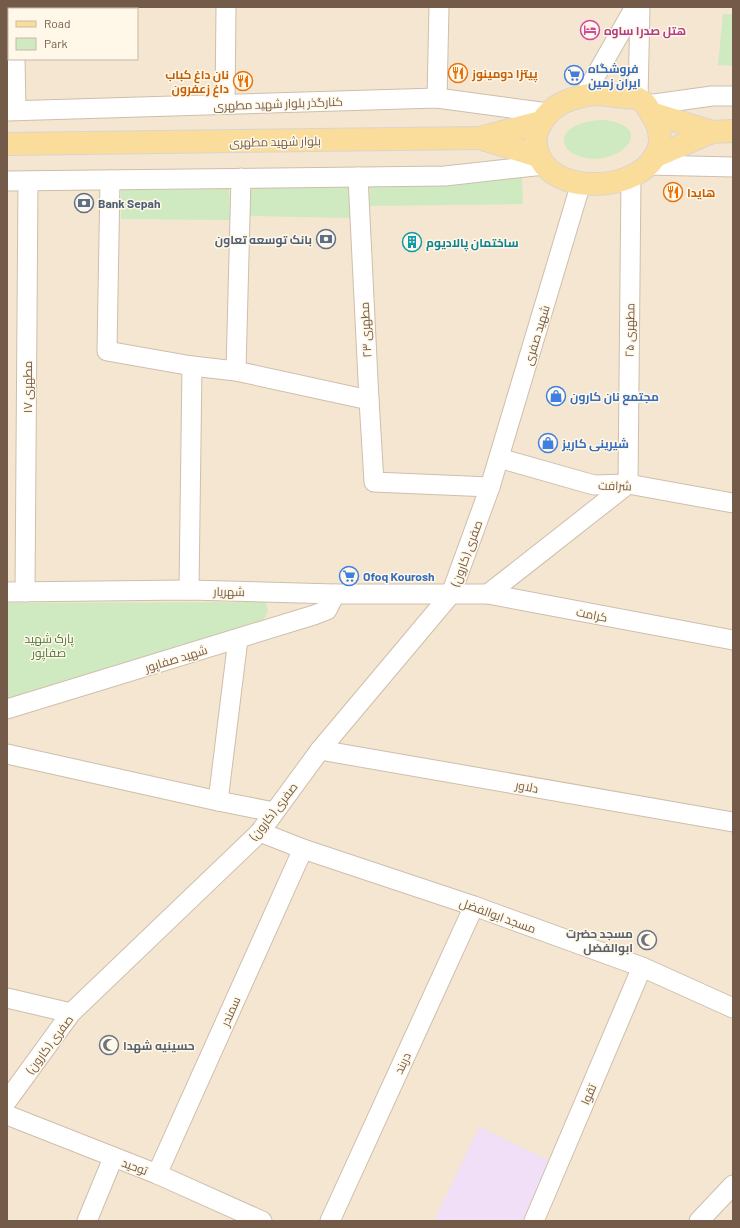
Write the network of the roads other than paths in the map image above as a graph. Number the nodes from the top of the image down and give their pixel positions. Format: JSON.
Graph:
{"nodes":[{"id":1,"x":226,"y":7,"type":"edge"},
{"id":2,"x":439,"y":7,"type":"edge"},
{"id":3,"x":635,"y":7,"type":"edge"},
{"id":4,"x":640,"y":7,"type":"edge"},
{"id":5,"x":15,"y":60,"type":"edge"},
{"id":6,"x":584,"y":96,"type":"junction"},
{"id":7,"x":733,"y":96,"type":"edge"},
{"id":8,"x":437,"y":98,"type":"junction"},
{"id":9,"x":225,"y":104,"type":"junction"},
{"id":10,"x":645,"y":105,"type":"junction"},
{"id":11,"x":11,"y":111,"type":"edge"},
{"id":12,"x":544,"y":118,"type":"junction"},
{"id":13,"x":723,"y":131,"type":"edge"},
{"id":14,"x":479,"y":138,"type":"junction"},
{"id":15,"x":7,"y":144,"type":"edge"},
{"id":16,"x":541,"y":161,"type":"junction"},
{"id":17,"x":644,"y":166,"type":"junction"},
{"id":18,"x":733,"y":167,"type":"edge"},
{"id":19,"x":358,"y":177,"type":"junction"},
{"id":20,"x":241,"y":178,"type":"junction"},
{"id":21,"x":110,"y":180,"type":"junction"},
{"id":22,"x":7,"y":181,"type":"edge"},
{"id":23,"x":28,"y":181,"type":"junction"},
{"id":24,"x":581,"y":183,"type":"junction"},
{"id":25,"x":192,"y":366,"type":"junction"},
{"id":26,"x":236,"y":371,"type":"junction"},
{"id":27,"x":368,"y":400,"type":"junction"},
{"id":28,"x":499,"y":458,"type":"junction"},
{"id":29,"x":628,"y":484,"type":"junction"},
{"id":30,"x":490,"y":487,"type":"junction"},
{"id":31,"x":733,"y":503,"type":"edge"},
{"id":32,"x":189,"y":590,"type":"junction"},
{"id":33,"x":16,"y":592,"type":"edge"},
{"id":34,"x":335,"y":594,"type":"junction"},
{"id":35,"x":451,"y":594,"type":"junction"},
{"id":36,"x":488,"y":594,"type":"junction"},
{"id":37,"x":238,"y":639,"type":"junction"},
{"id":38,"x":733,"y":640,"type":"edge"},
{"id":39,"x":7,"y":709,"type":"edge"},
{"id":40,"x":320,"y":750,"type":"junction"},
{"id":41,"x":7,"y":754,"type":"edge"},
{"id":42,"x":218,"y":801,"type":"junction"},
{"id":43,"x":274,"y":812,"type":"junction"},
{"id":44,"x":733,"y":822,"type":"edge"},
{"id":45,"x":260,"y":832,"type":"junction"},
{"id":46,"x":303,"y":849,"type":"junction"},
{"id":47,"x":474,"y":906,"type":"junction"},
{"id":48,"x":642,"y":967,"type":"junction"},
{"id":49,"x":7,"y":998,"type":"edge"},
{"id":50,"x":733,"y":1008,"type":"edge"},
{"id":51,"x":71,"y":1013,"type":"junction"},
{"id":52,"x":7,"y":1101,"type":"edge"},
{"id":53,"x":7,"y":1115,"type":"edge"},
{"id":54,"x":113,"y":1158,"type":"junction"},
{"id":55,"x":157,"y":1174,"type":"junction"},
{"id":56,"x":733,"y":1185,"type":"edge"},
{"id":57,"x":256,"y":1220,"type":"edge"},
{"id":58,"x":87,"y":1221,"type":"edge"},
{"id":59,"x":330,"y":1221,"type":"edge"},
{"id":60,"x":534,"y":1221,"type":"edge"},
{"id":61,"x":699,"y":1221,"type":"edge"}],
"edges":[{"from":1,"to":9,"type":"street"},
{"from":2,"to":8,"type":"street"},
{"from":3,"to":6,"type":"street"},
{"from":4,"to":10,"type":"street"},
{"from":5,"to":11,"type":"street"},
{"from":6,"to":10,"type":"main road"},
{"from":6,"to":12,"type":"main road"},
{"from":7,"to":10,"type":"street"},
{"from":8,"to":9,"type":"street","name":"کنارگذر بلوار شهید مطهری"},
{"from":8,"to":12,"type":"street","name":"کنارگذر بلوار شهید مطهری"},
{"from":9,"to":11,"type":"street","name":"کنارگذر بلوار شهید مطهری"},
{"from":10,"to":13,"type":"main road"},
{"from":10,"to":17,"type":"main road"},
{"from":12,"to":14,"type":"main road","name":"بلوار شهید مطهری"},
{"from":12,"to":16,"type":"main road"},
{"from":13,"to":17,"type":"main road"},
{"from":14,"to":15,"type":"main road","name":"بلوار شهید مطهری"},
{"from":14,"to":16,"type":"main road"},
{"from":16,"to":19,"type":"street"},
{"from":16,"to":24,"type":"main road"},
{"from":17,"to":18,"type":"street"},
{"from":17,"to":24,"type":"main road"},
{"from":17,"to":29,"type":"street","name":"مطهری ۲۵"},
{"from":19,"to":20,"type":"street"},
{"from":19,"to":27,"type":"street","name":"مطهری ۲۳"},
{"from":20,"to":21,"type":"street"},
{"from":20,"to":26,"type":"street"},
{"from":21,"to":23,"type":"street"},
{"from":21,"to":25,"type":"street"},
{"from":22,"to":23,"type":"street"},
{"from":23,"to":33,"type":"street","name":"مطهری ۱۷"},
{"from":24,"to":28,"type":"street","name":"شهید صفری"},
{"from":25,"to":26,"type":"street"},
{"from":25,"to":32,"type":"street"},
{"from":26,"to":27,"type":"street"},
{"from":27,"to":30,"type":"street","name":"مطهری ۲۳"},
{"from":28,"to":29,"type":"street","name":"شرافت"},
{"from":28,"to":30,"type":"street","name":"شهید صفری"},
{"from":29,"to":31,"type":"street","name":"شرافت"},
{"from":29,"to":36,"type":"street"},
{"from":30,"to":35,"type":"street","name":"صفری (کارون)"},
{"from":32,"to":33,"type":"street","name":"شهریار"},
{"from":32,"to":34,"type":"street","name":"شهریار"},
{"from":34,"to":35,"type":"street","name":"شهریار"},
{"from":34,"to":37,"type":"street","name":"شهید صفاپور"},
{"from":35,"to":36,"type":"street","name":"کرامت"},
{"from":35,"to":40,"type":"street","name":"صفری (کارون)"},
{"from":36,"to":38,"type":"street","name":"کرامت"},
{"from":37,"to":39,"type":"street","name":"شهید صفاپور"},
{"from":37,"to":42,"type":"street"},
{"from":40,"to":43,"type":"street","name":"صفری (کارون)"},
{"from":40,"to":44,"type":"street","name":"دلاور"},
{"from":41,"to":42,"type":"street"},
{"from":42,"to":43,"type":"street"},
{"from":43,"to":45,"type":"street","name":"صفری (کارون)"},
{"from":45,"to":46,"type":"street","name":"مسجد ابوالفضل"},
{"from":45,"to":51,"type":"street","name":"صفری (کارون)"},
{"from":46,"to":47,"type":"street","name":"مسجد ابوالفضل"},
{"from":46,"to":55,"type":"street","name":"سمندر"},
{"from":47,"to":48,"type":"street","name":"مسجد ابوالفضل"},
{"from":47,"to":59,"type":"street","name":"دربند"},
{"from":48,"to":50,"type":"street","name":"مسجد ابوالفضل"},
{"from":48,"to":60,"type":"street","name":"تقوا"},
{"from":49,"to":51,"type":"street"},
{"from":51,"to":52,"type":"street","name":"صفری (کارون)"},
{"from":53,"to":54,"type":"street","name":"توحید"},
{"from":54,"to":55,"type":"street","name":"توحید"},
{"from":54,"to":58,"type":"street"},
{"from":55,"to":57,"type":"street","name":"توحید"},
{"from":56,"to":61,"type":"street"}]}
